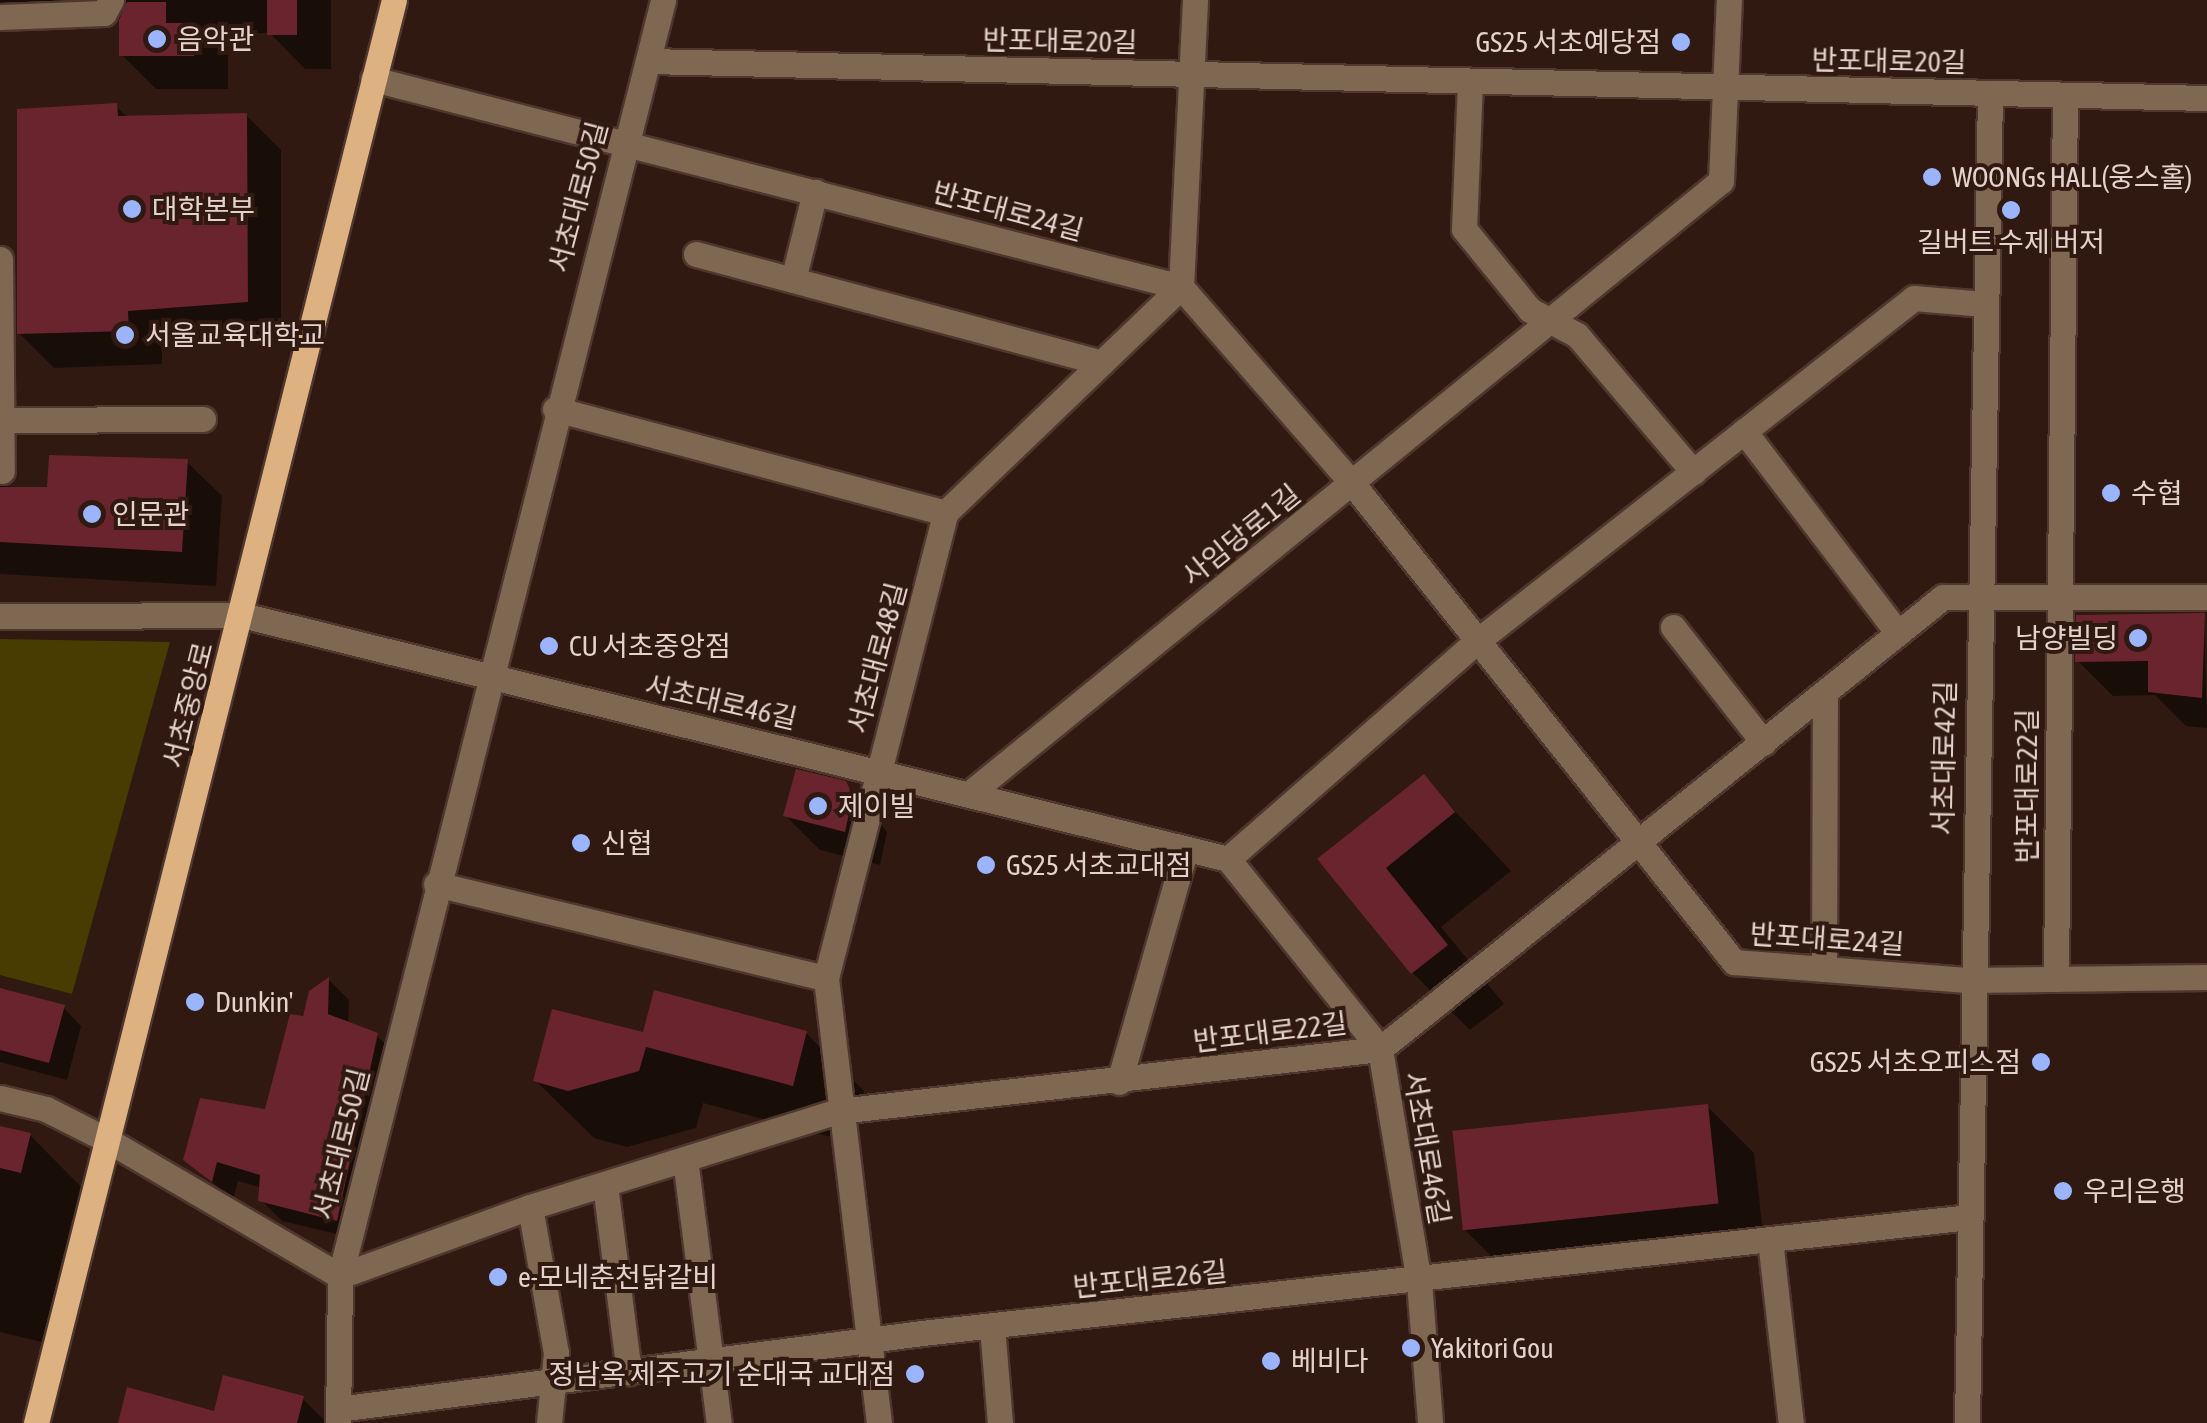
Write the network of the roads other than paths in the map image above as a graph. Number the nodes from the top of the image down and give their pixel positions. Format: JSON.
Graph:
{"nodes":[{"id":1,"x":110,"y":0,"type":"edge"},
{"id":2,"x":394,"y":0,"type":"edge"},
{"id":3,"x":663,"y":0,"type":"edge"},
{"id":4,"x":1195,"y":0,"type":"edge"},
{"id":5,"x":1729,"y":0,"type":"edge"},
{"id":6,"x":0,"y":17,"type":"edge"},
{"id":7,"x":648,"y":61,"type":"junction"},
{"id":8,"x":1192,"y":74,"type":"junction"},
{"id":9,"x":374,"y":79,"type":"junction"},
{"id":10,"x":1470,"y":81,"type":"junction"},
{"id":11,"x":1728,"y":87,"type":"junction"},
{"id":12,"x":1990,"y":94,"type":"junction"},
{"id":13,"x":2066,"y":96,"type":"junction"},
{"id":14,"x":2207,"y":98,"type":"edge"},
{"id":15,"x":622,"y":141,"type":"junction"},
{"id":16,"x":815,"y":192,"type":"junction"},
{"id":17,"x":696,"y":254,"type":"dead end"},
{"id":18,"x":0,"y":258,"type":"edge"},
{"id":19,"x":793,"y":280,"type":"junction"},
{"id":20,"x":1181,"y":287,"type":"junction"},
{"id":21,"x":1984,"y":304,"type":"junction"},
{"id":22,"x":1551,"y":322,"type":"junction"},
{"id":23,"x":0,"y":362,"type":"edge"},
{"id":24,"x":1102,"y":363,"type":"junction"},
{"id":25,"x":555,"y":409,"type":"junction"},
{"id":26,"x":203,"y":419,"type":"dead end"},
{"id":27,"x":2,"y":420,"type":"edge"},
{"id":28,"x":1744,"y":432,"type":"junction"},
{"id":29,"x":2,"y":471,"type":"edge"},
{"id":30,"x":1693,"y":472,"type":"junction"},
{"id":31,"x":1352,"y":483,"type":"junction"},
{"id":32,"x":945,"y":513,"type":"junction"},
{"id":33,"x":2058,"y":594,"type":"junction"},
{"id":34,"x":2207,"y":597,"type":"edge"},
{"id":35,"x":1976,"y":598,"type":"junction"},
{"id":36,"x":242,"y":615,"type":"junction"},
{"id":37,"x":0,"y":616,"type":"edge"},
{"id":38,"x":1673,"y":627,"type":"dead end"},
{"id":39,"x":1898,"y":634,"type":"junction"},
{"id":40,"x":1476,"y":642,"type":"junction"},
{"id":41,"x":486,"y":679,"type":"junction"},
{"id":42,"x":1825,"y":694,"type":"junction"},
{"id":43,"x":1764,"y":743,"type":"junction"},
{"id":44,"x":879,"y":770,"type":"junction"},
{"id":45,"x":970,"y":794,"type":"junction"},
{"id":46,"x":1637,"y":846,"type":"junction"},
{"id":47,"x":1186,"y":849,"type":"junction"},
{"id":48,"x":1228,"y":859,"type":"junction"},
{"id":49,"x":436,"y":884,"type":"junction"},
{"id":50,"x":1824,"y":969,"type":"junction"},
{"id":51,"x":2207,"y":977,"type":"edge"},
{"id":52,"x":826,"y":978,"type":"junction"},
{"id":53,"x":2056,"y":979,"type":"junction"},
{"id":54,"x":1970,"y":980,"type":"junction"},
{"id":55,"x":1380,"y":1049,"type":"junction"},
{"id":56,"x":1120,"y":1082,"type":"junction"},
{"id":57,"x":0,"y":1098,"type":"edge"},
{"id":58,"x":839,"y":1110,"type":"junction"},
{"id":59,"x":109,"y":1141,"type":"junction"},
{"id":60,"x":684,"y":1159,"type":"junction"},
{"id":61,"x":604,"y":1185,"type":"junction"},
{"id":62,"x":530,"y":1207,"type":"junction"},
{"id":63,"x":1968,"y":1216,"type":"junction"},
{"id":64,"x":1770,"y":1240,"type":"junction"},
{"id":65,"x":340,"y":1276,"type":"junction"},
{"id":66,"x":1419,"y":1282,"type":"junction"},
{"id":67,"x":992,"y":1326,"type":"junction"},
{"id":68,"x":868,"y":1342,"type":"junction"},
{"id":69,"x":714,"y":1362,"type":"junction"},
{"id":70,"x":629,"y":1372,"type":"junction"},
{"id":71,"x":553,"y":1382,"type":"junction"},
{"id":72,"x":338,"y":1416,"type":"edge"},
{"id":73,"x":36,"y":1423,"type":"edge"},
{"id":74,"x":549,"y":1423,"type":"edge"},
{"id":75,"x":720,"y":1423,"type":"edge"},
{"id":76,"x":879,"y":1423,"type":"edge"},
{"id":77,"x":1000,"y":1423,"type":"edge"},
{"id":78,"x":1430,"y":1423,"type":"edge"},
{"id":79,"x":1791,"y":1423,"type":"edge"},
{"id":80,"x":1967,"y":1423,"type":"edge"}],
"edges":[{"from":1,"to":6,"type":"street"},
{"from":2,"to":9,"type":"main road","name":"서초중앙로"},
{"from":3,"to":7,"type":"street","name":"서초대로50길"},
{"from":4,"to":8,"type":"street"},
{"from":5,"to":11,"type":"street","name":"사임당로1길"},
{"from":7,"to":8,"type":"street","name":"반포대로20길"},
{"from":7,"to":15,"type":"street","name":"서초대로50길"},
{"from":8,"to":10,"type":"street","name":"반포대로20길"},
{"from":8,"to":20,"type":"street"},
{"from":9,"to":15,"type":"street","name":"반포대로24길"},
{"from":9,"to":36,"type":"main road","name":"서초중앙로"},
{"from":10,"to":11,"type":"street","name":"반포대로20길"},
{"from":10,"to":22,"type":"street"},
{"from":11,"to":12,"type":"street","name":"반포대로20길"},
{"from":11,"to":22,"type":"street","name":"사임당로1길"},
{"from":12,"to":13,"type":"street","name":"반포대로20길"},
{"from":12,"to":21,"type":"street","name":"서초대로42길"},
{"from":13,"to":14,"type":"street","name":"반포대로20길"},
{"from":13,"to":33,"type":"street"},
{"from":15,"to":16,"type":"street","name":"반포대로24길"},
{"from":15,"to":25,"type":"street","name":"서초대로50길"},
{"from":16,"to":19,"type":"street"},
{"from":16,"to":20,"type":"street","name":"반포대로24길"},
{"from":17,"to":19,"type":"street"},
{"from":18,"to":23,"type":"street"},
{"from":19,"to":24,"type":"street"},
{"from":20,"to":24,"type":"street"},
{"from":20,"to":31,"type":"street","name":"반포대로24길"},
{"from":21,"to":28,"type":"street"},
{"from":21,"to":35,"type":"street","name":"서초대로42길"},
{"from":22,"to":30,"type":"street"},
{"from":22,"to":31,"type":"street","name":"사임당로1길"},
{"from":23,"to":27,"type":"street"},
{"from":24,"to":32,"type":"street"},
{"from":25,"to":32,"type":"street"},
{"from":25,"to":41,"type":"street","name":"서초대로50길"},
{"from":26,"to":27,"type":"street"},
{"from":27,"to":29,"type":"street"},
{"from":28,"to":30,"type":"street"},
{"from":28,"to":39,"type":"street"},
{"from":30,"to":40,"type":"street"},
{"from":31,"to":40,"type":"street","name":"반포대로24길"},
{"from":31,"to":45,"type":"street","name":"사임당로1길"},
{"from":32,"to":44,"type":"street","name":"서초대로48길"},
{"from":33,"to":34,"type":"street","name":"반포대로22길"},
{"from":33,"to":35,"type":"street","name":"반포대로22길"},
{"from":33,"to":53,"type":"street","name":"반포대로22길"},
{"from":35,"to":39,"type":"street","name":"반포대로22길"},
{"from":35,"to":54,"type":"street","name":"서초대로42길"},
{"from":36,"to":37,"type":"street","name":"서초대로46길"},
{"from":36,"to":41,"type":"street","name":"서초대로46길"},
{"from":36,"to":59,"type":"main road","name":"서초중앙로"},
{"from":38,"to":43,"type":"street"},
{"from":39,"to":42,"type":"street","name":"반포대로22길"},
{"from":40,"to":46,"type":"street","name":"반포대로24길"},
{"from":40,"to":48,"type":"street"},
{"from":41,"to":44,"type":"street","name":"서초대로46길"},
{"from":41,"to":49,"type":"street","name":"서초대로50길"},
{"from":42,"to":43,"type":"street","name":"반포대로22길"},
{"from":42,"to":50,"type":"street"},
{"from":43,"to":46,"type":"street","name":"반포대로22길"},
{"from":44,"to":45,"type":"street","name":"서초대로46길"},
{"from":44,"to":52,"type":"street","name":"서초대로48길"},
{"from":45,"to":47,"type":"street","name":"서초대로46길"},
{"from":46,"to":50,"type":"street","name":"반포대로24길"},
{"from":46,"to":55,"type":"street","name":"반포대로22길"},
{"from":47,"to":48,"type":"street","name":"서초대로46길"},
{"from":47,"to":56,"type":"street"},
{"from":48,"to":55,"type":"street","name":"서초대로46길"},
{"from":49,"to":52,"type":"street"},
{"from":49,"to":65,"type":"street","name":"서초대로50길"},
{"from":50,"to":54,"type":"street","name":"반포대로24길"},
{"from":51,"to":53,"type":"street","name":"반포대로24길"},
{"from":52,"to":58,"type":"street","name":"서초대로48길"},
{"from":53,"to":54,"type":"street","name":"반포대로24길"},
{"from":54,"to":63,"type":"street","name":"서초대로42길"},
{"from":55,"to":56,"type":"street","name":"반포대로22길"},
{"from":55,"to":66,"type":"street","name":"서초대로46길"},
{"from":56,"to":58,"type":"street","name":"반포대로22길"},
{"from":57,"to":59,"type":"street"},
{"from":58,"to":60,"type":"street","name":"반포대로22길"},
{"from":58,"to":68,"type":"street","name":"서초대로48길"},
{"from":59,"to":65,"type":"street"},
{"from":59,"to":73,"type":"main road","name":"서초중앙로"},
{"from":60,"to":61,"type":"street","name":"반포대로22길"},
{"from":60,"to":69,"type":"street"},
{"from":61,"to":62,"type":"street","name":"반포대로22길"},
{"from":61,"to":70,"type":"street"},
{"from":62,"to":65,"type":"street","name":"반포대로22길"},
{"from":62,"to":71,"type":"street"},
{"from":63,"to":64,"type":"street","name":"반포대로26길"},
{"from":63,"to":80,"type":"street","name":"서초대로42길"},
{"from":64,"to":66,"type":"street","name":"반포대로26길"},
{"from":64,"to":79,"type":"street"},
{"from":65,"to":72,"type":"street","name":"서초대로50길"},
{"from":66,"to":67,"type":"street","name":"반포대로26길"},
{"from":66,"to":78,"type":"street","name":"서초대로46길"},
{"from":67,"to":68,"type":"street","name":"반포대로26길"},
{"from":67,"to":77,"type":"street"},
{"from":68,"to":69,"type":"street","name":"반포대로26길"},
{"from":68,"to":76,"type":"street","name":"서초대로48길"},
{"from":69,"to":70,"type":"street","name":"반포대로26길"},
{"from":69,"to":75,"type":"street"},
{"from":70,"to":71,"type":"street","name":"반포대로26길"},
{"from":71,"to":72,"type":"street","name":"반포대로26길"},
{"from":71,"to":74,"type":"street"}]}
